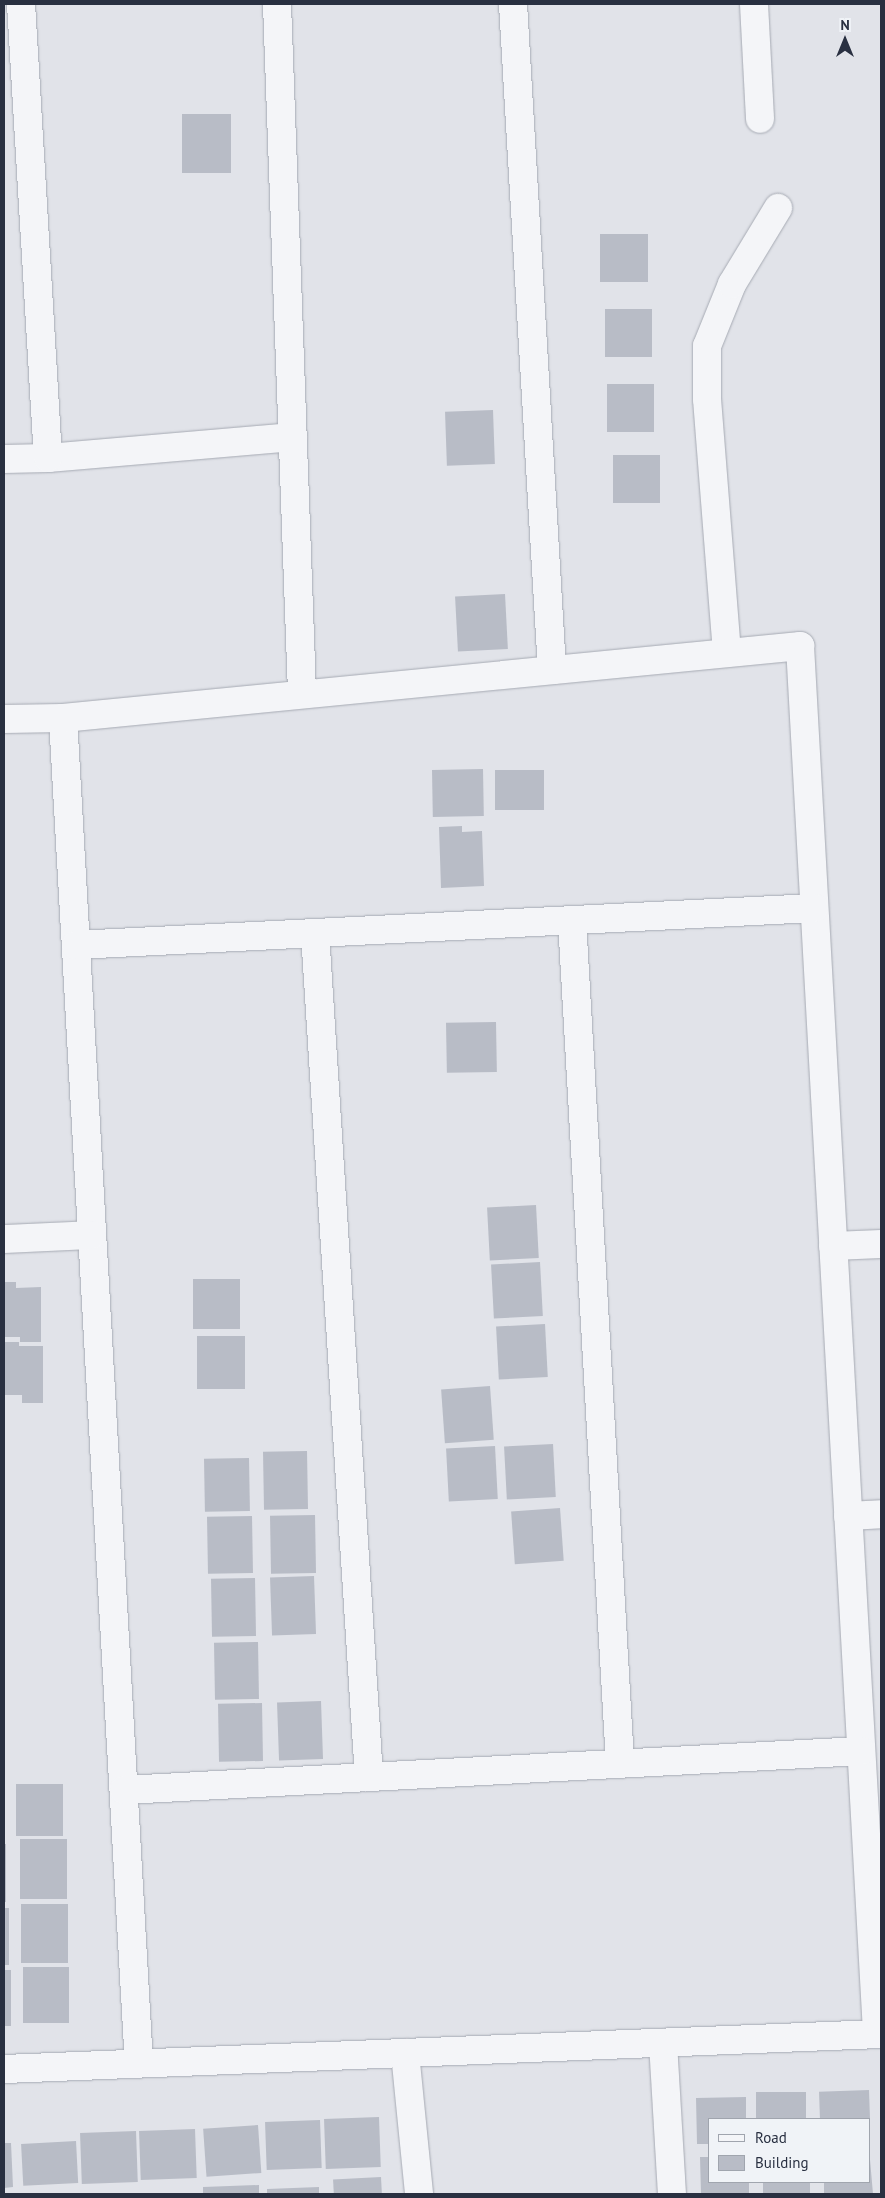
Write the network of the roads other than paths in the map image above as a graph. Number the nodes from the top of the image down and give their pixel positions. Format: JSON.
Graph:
{"nodes":[{"id":1,"x":21,"y":4,"type":"edge"},
{"id":2,"x":277,"y":4,"type":"edge"},
{"id":3,"x":513,"y":4,"type":"edge"},
{"id":4,"x":754,"y":4,"type":"edge"},
{"id":5,"x":760,"y":119,"type":"dead end"},
{"id":6,"x":778,"y":208,"type":"dead end"},
{"id":7,"x":293,"y":437,"type":"junction"},
{"id":8,"x":48,"y":458,"type":"junction"},
{"id":9,"x":4,"y":459,"type":"edge"},
{"id":10,"x":727,"y":653,"type":"junction"},
{"id":11,"x":552,"y":670,"type":"junction"},
{"id":12,"x":302,"y":694,"type":"junction"},
{"id":13,"x":63,"y":718,"type":"junction"},
{"id":14,"x":4,"y":720,"type":"edge"},
{"id":15,"x":814,"y":908,"type":"junction"},
{"id":16,"x":572,"y":920,"type":"junction"},
{"id":17,"x":315,"y":933,"type":"junction"},
{"id":18,"x":76,"y":945,"type":"junction"},
{"id":19,"x":92,"y":1235,"type":"junction"},
{"id":20,"x":4,"y":1239,"type":"edge"},
{"id":21,"x":881,"y":1244,"type":"edge"},
{"id":22,"x":833,"y":1246,"type":"junction"},
{"id":23,"x":881,"y":1514,"type":"edge"},
{"id":24,"x":848,"y":1516,"type":"junction"},
{"id":25,"x":861,"y":1751,"type":"junction"},
{"id":26,"x":620,"y":1764,"type":"junction"},
{"id":27,"x":369,"y":1777,"type":"junction"},
{"id":28,"x":124,"y":1790,"type":"junction"},
{"id":29,"x":879,"y":2034,"type":"edge"},
{"id":30,"x":662,"y":2043,"type":"junction"},
{"id":31,"x":405,"y":2053,"type":"junction"},
{"id":32,"x":139,"y":2063,"type":"junction"},
{"id":33,"x":4,"y":2068,"type":"edge"},
{"id":34,"x":419,"y":2194,"type":"edge"},
{"id":35,"x":672,"y":2194,"type":"edge"}],
"edges":[{"from":1,"to":8,"type":"street"},
{"from":2,"to":7,"type":"street"},
{"from":3,"to":11,"type":"street"},
{"from":4,"to":5,"type":"street"},
{"from":6,"to":10,"type":"street"},
{"from":7,"to":8,"type":"street"},
{"from":7,"to":12,"type":"street"},
{"from":8,"to":9,"type":"street"},
{"from":10,"to":11,"type":"street"},
{"from":10,"to":15,"type":"street"},
{"from":11,"to":12,"type":"street"},
{"from":12,"to":13,"type":"street"},
{"from":13,"to":14,"type":"street"},
{"from":13,"to":18,"type":"street"},
{"from":15,"to":16,"type":"street"},
{"from":15,"to":22,"type":"street"},
{"from":16,"to":17,"type":"street"},
{"from":16,"to":26,"type":"street"},
{"from":17,"to":18,"type":"street"},
{"from":17,"to":27,"type":"street"},
{"from":18,"to":19,"type":"street"},
{"from":19,"to":20,"type":"street"},
{"from":19,"to":28,"type":"street"},
{"from":21,"to":22,"type":"street"},
{"from":22,"to":24,"type":"street"},
{"from":23,"to":24,"type":"street"},
{"from":24,"to":25,"type":"street"},
{"from":25,"to":26,"type":"street"},
{"from":25,"to":29,"type":"street"},
{"from":26,"to":27,"type":"street"},
{"from":27,"to":28,"type":"street"},
{"from":28,"to":32,"type":"street"},
{"from":29,"to":30,"type":"street"},
{"from":30,"to":31,"type":"street"},
{"from":30,"to":35,"type":"street"},
{"from":31,"to":32,"type":"street"},
{"from":31,"to":34,"type":"street"},
{"from":32,"to":33,"type":"street"}]}
